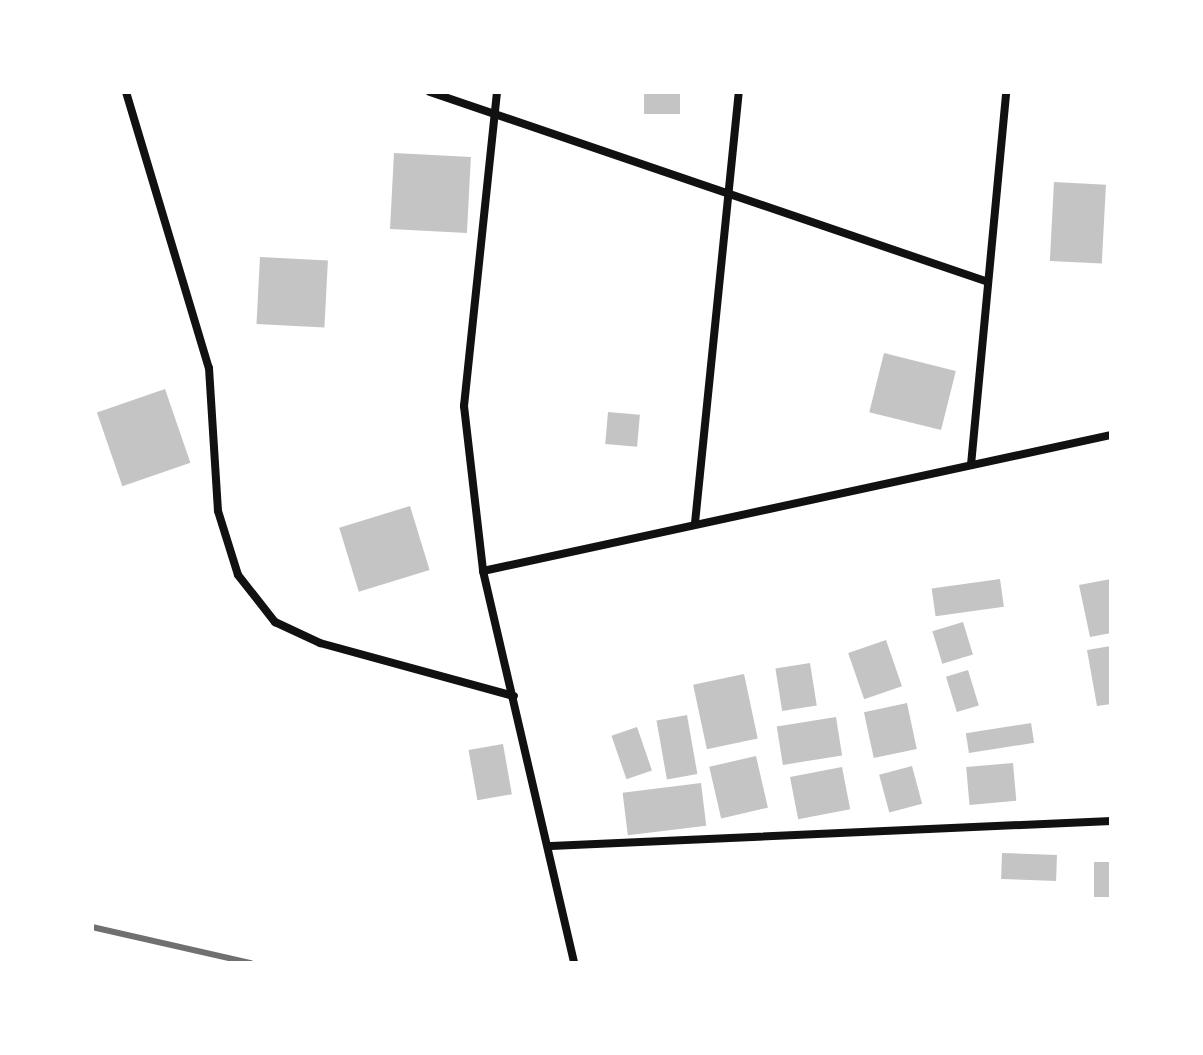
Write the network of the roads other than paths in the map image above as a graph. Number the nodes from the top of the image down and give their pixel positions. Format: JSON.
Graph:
{"nodes":[{"id":1,"x":126,"y":92,"type":"edge"},
{"id":2,"x":430,"y":92,"type":"edge"},
{"id":3,"x":497,"y":92,"type":"edge"},
{"id":4,"x":739,"y":92,"type":"edge"},
{"id":5,"x":1006,"y":92,"type":"edge"},
{"id":6,"x":495,"y":111,"type":"junction"},
{"id":7,"x":728,"y":198,"type":"junction"},
{"id":8,"x":988,"y":282,"type":"junction"},
{"id":9,"x":1111,"y":435,"type":"edge"},
{"id":10,"x":971,"y":465,"type":"junction"},
{"id":11,"x":695,"y":523,"type":"junction"},
{"id":12,"x":483,"y":571,"type":"junction"},
{"id":13,"x":514,"y":696,"type":"junction"},
{"id":14,"x":1111,"y":821,"type":"edge"},
{"id":15,"x":551,"y":846,"type":"junction"},
{"id":16,"x":574,"y":963,"type":"edge"}],
"edges":[{"from":1,"to":13,"type":"street"},
{"from":2,"to":6,"type":"street"},
{"from":3,"to":6,"type":"street"},
{"from":4,"to":7,"type":"street"},
{"from":5,"to":8,"type":"street"},
{"from":6,"to":7,"type":"street"},
{"from":6,"to":12,"type":"street"},
{"from":7,"to":8,"type":"street"},
{"from":7,"to":11,"type":"street"},
{"from":8,"to":10,"type":"street"},
{"from":9,"to":10,"type":"street"},
{"from":10,"to":11,"type":"street"},
{"from":11,"to":12,"type":"street"},
{"from":12,"to":13,"type":"street"},
{"from":13,"to":15,"type":"street"},
{"from":14,"to":15,"type":"street"},
{"from":15,"to":16,"type":"street"}]}
